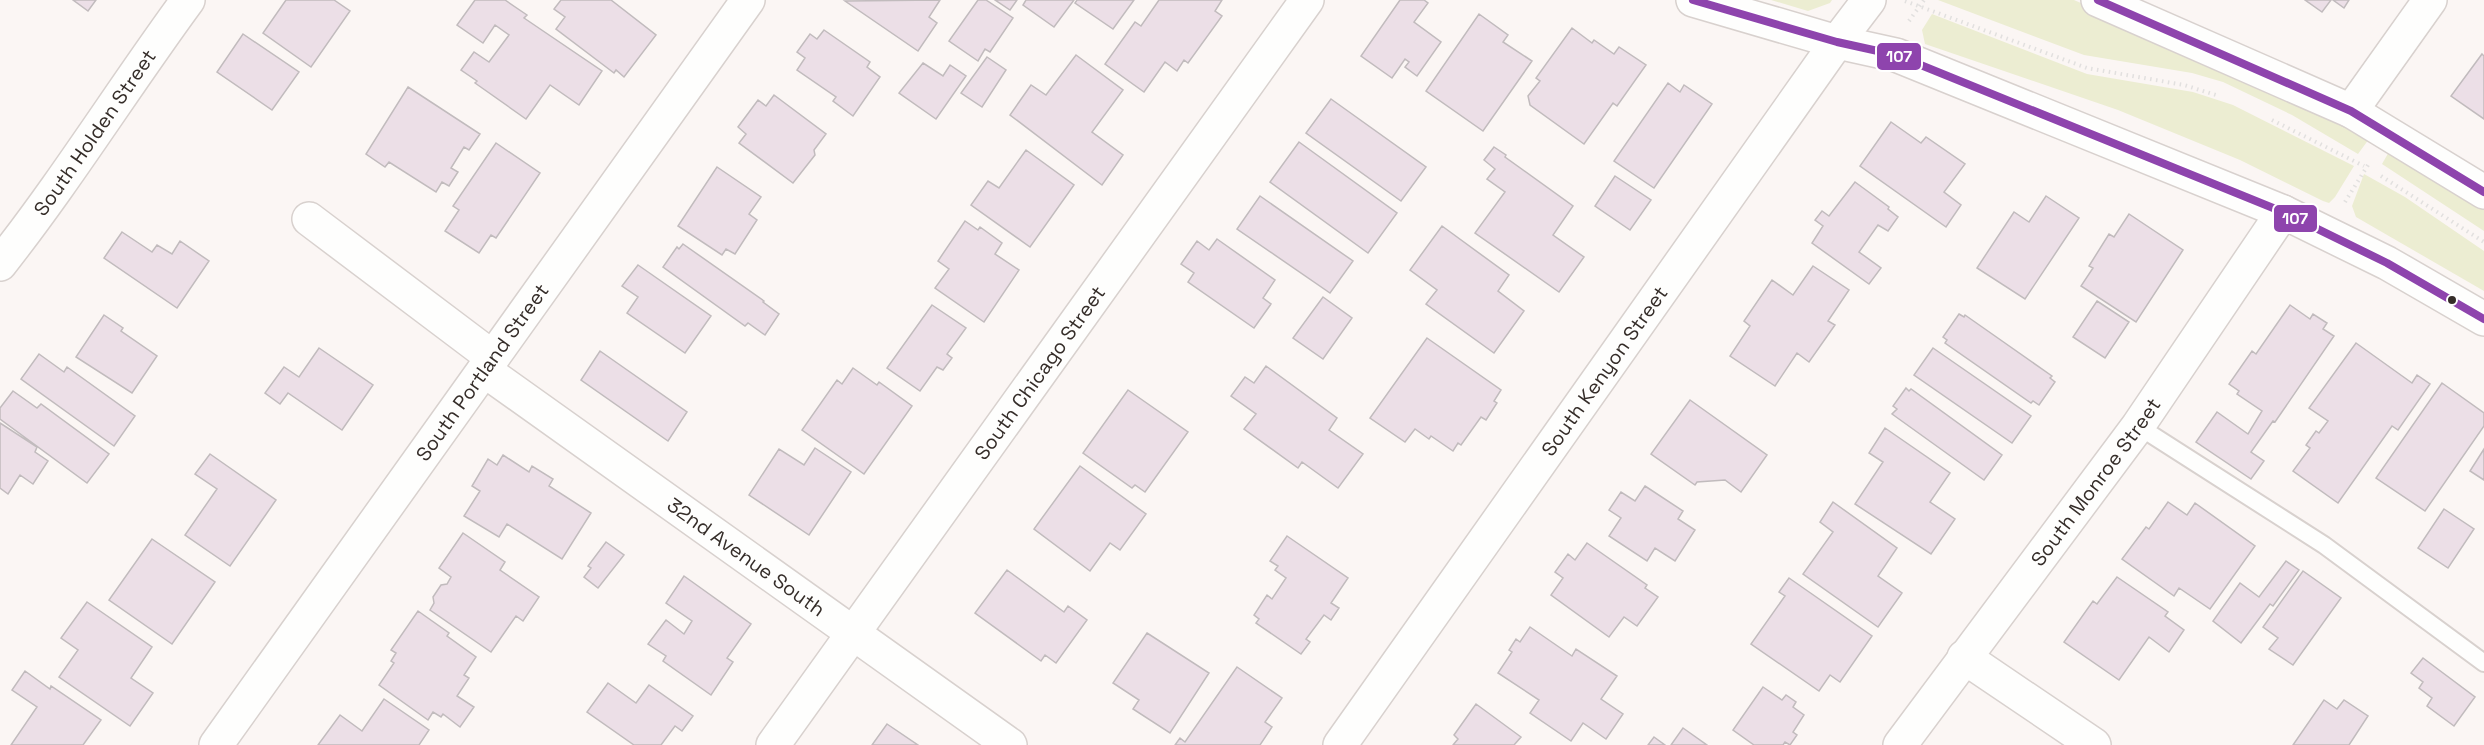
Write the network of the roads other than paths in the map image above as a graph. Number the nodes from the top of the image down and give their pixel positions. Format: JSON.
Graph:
{"nodes":[{"id":1,"x":188,"y":0,"type":"edge"},
{"id":2,"x":747,"y":0,"type":"edge"},
{"id":3,"x":1307,"y":0,"type":"edge"},
{"id":4,"x":1693,"y":0,"type":"edge"},
{"id":5,"x":1869,"y":0,"type":"edge"},
{"id":6,"x":2098,"y":0,"type":"edge"},
{"id":7,"x":2430,"y":0,"type":"edge"},
{"id":8,"x":1838,"y":42,"type":"junction"},
{"id":9,"x":2351,"y":111,"type":"junction"},
{"id":10,"x":2484,"y":192,"type":"edge"},
{"id":11,"x":2283,"y":212,"type":"junction"},
{"id":12,"x":309,"y":219,"type":"dead end"},
{"id":13,"x":0,"y":264,"type":"edge"},
{"id":14,"x":2484,"y":319,"type":"edge"},
{"id":15,"x":488,"y":364,"type":"junction"},
{"id":16,"x":2139,"y":426,"type":"junction"},
{"id":17,"x":854,"y":634,"type":"junction"},
{"id":18,"x":1964,"y":657,"type":"junction"},
{"id":19,"x":2484,"y":663,"type":"edge"},
{"id":20,"x":216,"y":745,"type":"edge"},
{"id":21,"x":773,"y":745,"type":"edge"},
{"id":22,"x":1010,"y":745,"type":"edge"},
{"id":23,"x":1340,"y":745,"type":"edge"},
{"id":24,"x":1900,"y":745,"type":"edge"},
{"id":25,"x":2094,"y":745,"type":"edge"}],
"edges":[{"from":1,"to":13,"type":"street","name":"South Holden Street"},
{"from":2,"to":15,"type":"street","name":"South Portland Street"},
{"from":3,"to":17,"type":"street","name":"South Chicago Street"},
{"from":4,"to":8,"type":"street"},
{"from":5,"to":8,"type":"street","name":"South Kenyon Street"},
{"from":6,"to":9,"type":"street"},
{"from":7,"to":9,"type":"street"},
{"from":8,"to":11,"type":"street"},
{"from":8,"to":23,"type":"street","name":"South Kenyon Street"},
{"from":9,"to":10,"type":"street"},
{"from":11,"to":14,"type":"street"},
{"from":11,"to":16,"type":"street","name":"South Monroe Street"},
{"from":12,"to":15,"type":"street","name":"32nd Avenue South"},
{"from":15,"to":17,"type":"street","name":"32nd Avenue South"},
{"from":15,"to":20,"type":"street","name":"South Portland Street"},
{"from":16,"to":18,"type":"street","name":"South Monroe Street"},
{"from":16,"to":19,"type":"lane"},
{"from":17,"to":21,"type":"street","name":"South Chicago Street"},
{"from":17,"to":22,"type":"street","name":"32nd Avenue South"},
{"from":18,"to":24,"type":"street","name":"South Monroe Street"},
{"from":18,"to":25,"type":"street"}]}
